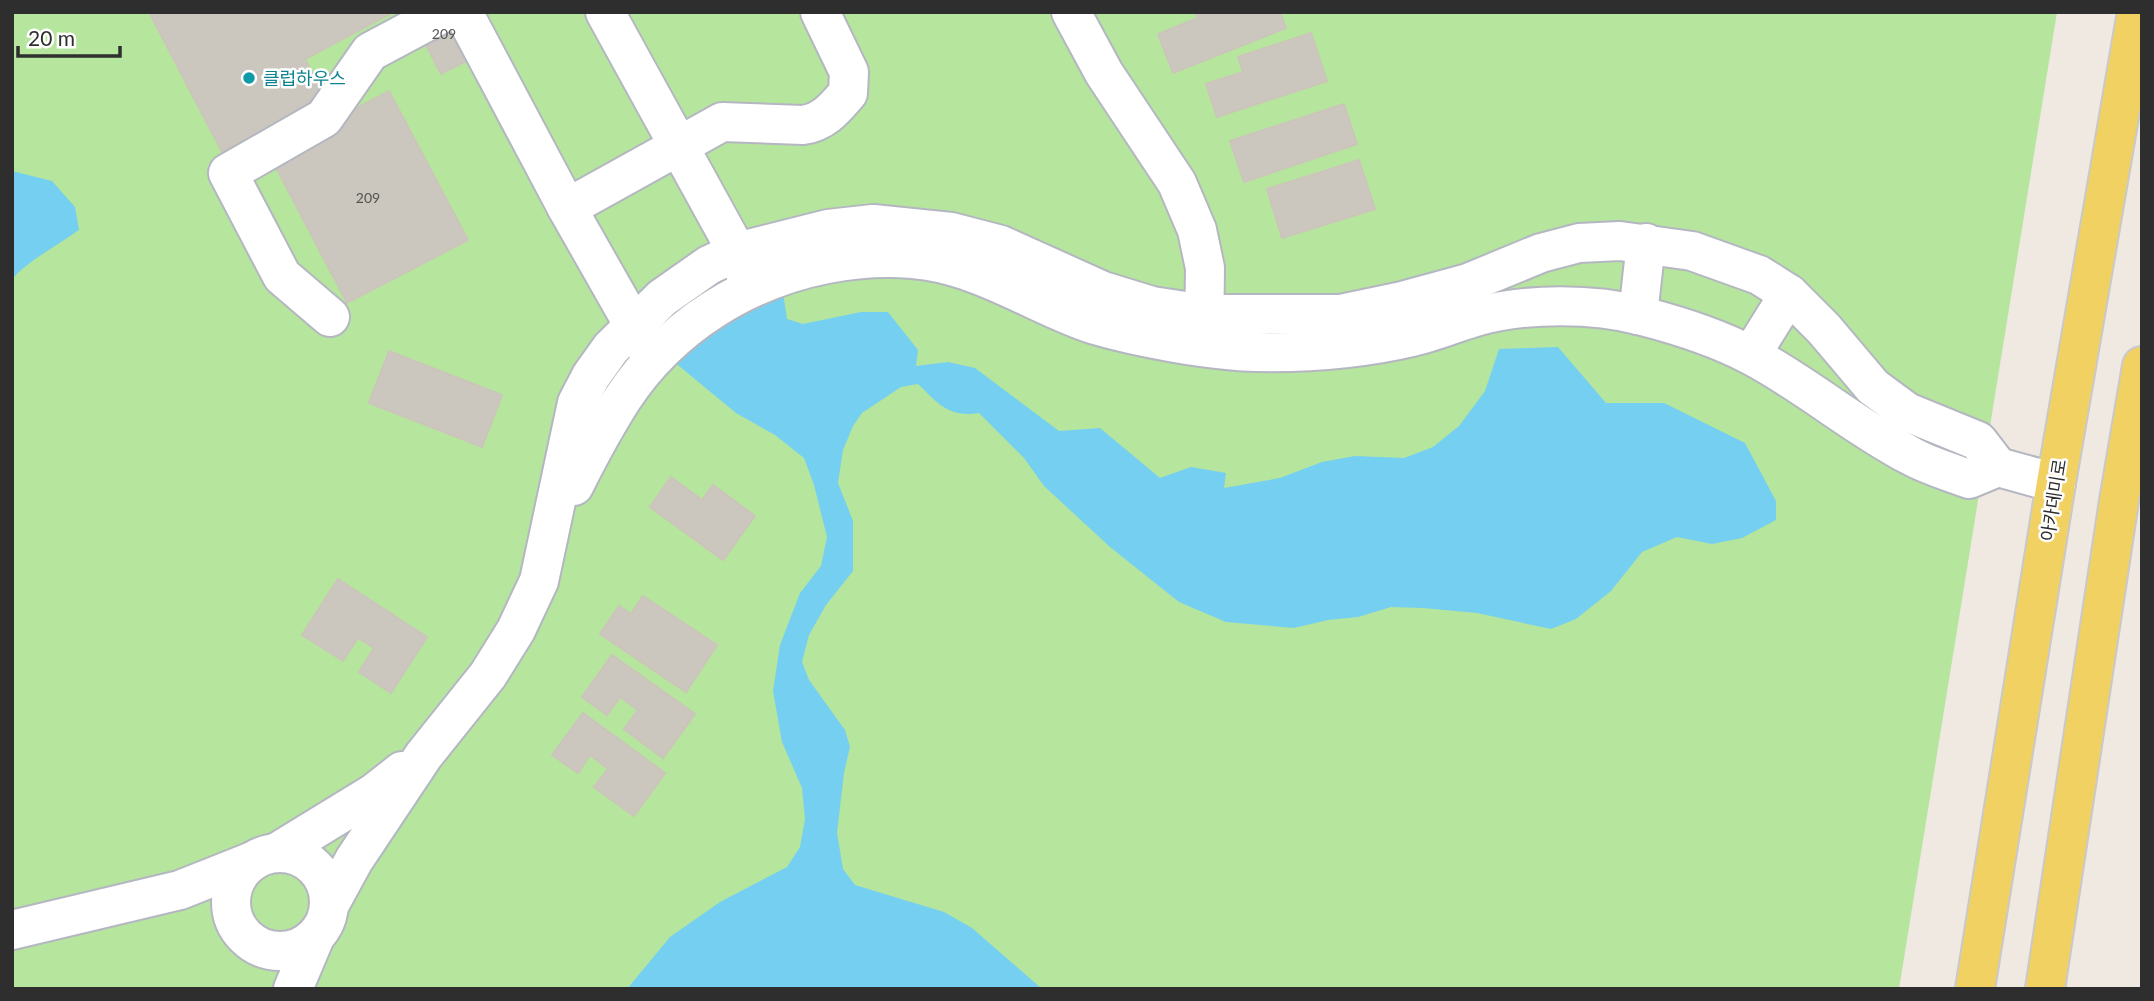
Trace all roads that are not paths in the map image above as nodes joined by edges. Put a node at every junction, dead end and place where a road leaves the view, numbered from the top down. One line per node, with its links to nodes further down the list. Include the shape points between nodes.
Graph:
1 (445, 12): 13 (street, via 370,52 324,118 228,173 282,276)
2 (463, 12): 8 (street)
3 (605, 12): 7 (street)
4 (820, 12): 7 (street, via 849,72 848,93 833,110 803,125 722,122)
5 (1071, 12): 15 (street, via 1104,73 1177,183 1197,230 1205,268)
6 (2137, 12): 20 (main road, 아카데미로)
7 (677, 146): 8 (street); 10 (street)
8 (567, 208): 14 (street)
9 (1646, 243): 11 (street, via 1730,264); 12 (street); 15 (street, via 1579,243 1402,302)
10 (744, 270): 14 (street, via 709,265 662,298); 15 (street, via 794,271 844,261 913,259 957,267 1096,325); 17 (street, via 720,304)
11 (1789, 294): 16 (street); 19 (street, via 1873,387 1906,412 1978,441)
12 (1638, 315): 15 (street, via 1580,307 1534,308 1483,315 1413,337 1341,350 1254,352); 16 (street)
13 (330, 317)
14 (633, 326): 17 (street); 21 (street, via 611,348 578,403)
15 (1205, 330)
16 (1751, 355): 19 (street, via 1912,457 1969,479)
17 (654, 361): 21 (street, via 599,437)
18 (2142, 366): 31 (main road)
19 (1998, 467): 20 (street)
20 (2056, 483): 30 (main road, 아카데미로)
21 (551, 531): 22 (street, via 539,581 516,630 488,675)
22 (424, 755): 23 (street, via 374,793); 26 (street, via 354,860)
23 (264, 857): 24 (street); 25 (street, via 242,872 234,885); 26 (street, via 292,854 319,872 327,887)
24 (180, 890): 25 (street, via 206,897); 27 (street)
25 (234, 916): 28 (street, via 254,943)
26 (323, 920): 28 (street, via 302,946); 29 (street)
27 (12, 930)
28 (270, 949): 29 (street)
29 (292, 989)
30 (1975, 989)
31 (2045, 989)

